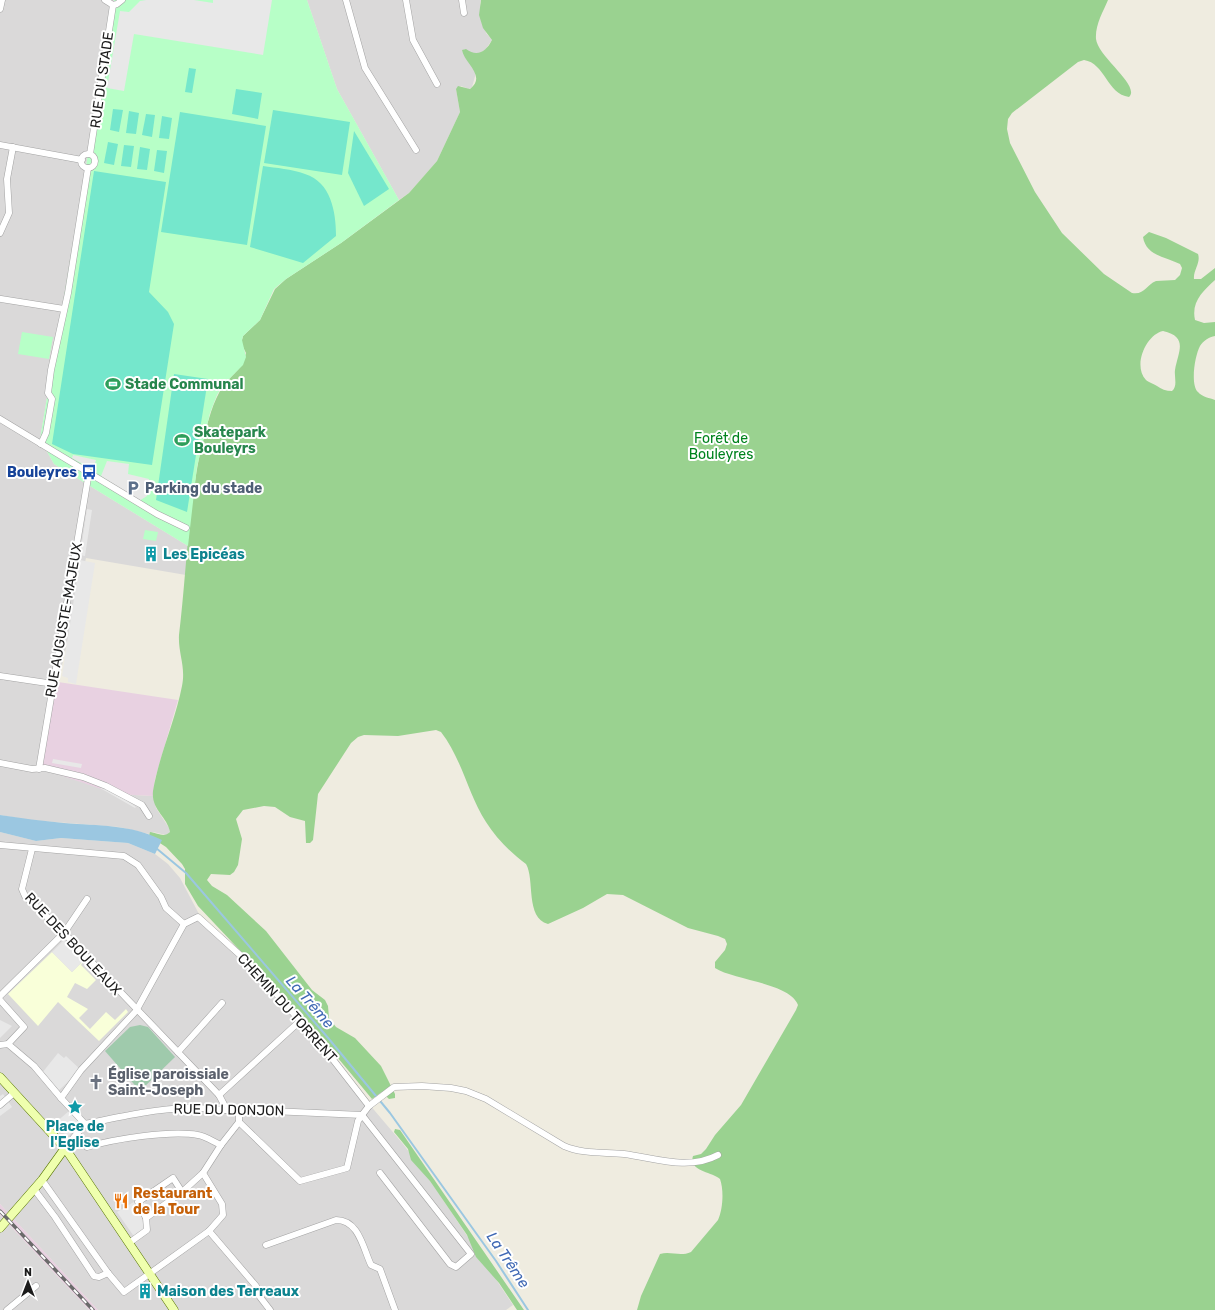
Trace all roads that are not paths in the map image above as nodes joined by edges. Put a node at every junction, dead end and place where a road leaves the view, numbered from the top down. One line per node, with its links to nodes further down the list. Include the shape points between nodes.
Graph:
1 (2, 0): 8 (street)
2 (105, 0): 7 (street)
3 (122, 0): 7 (street)
4 (346, 0): 13 (street, via 365,68)
5 (406, 0): 10 (street, via 412,40)
6 (462, 0): 9 (street)
7 (113, 5): 14 (street, RUE DU STADE)
8 (0, 9)
9 (464, 13)
10 (437, 84)
11 (0, 145): 12 (street)
12 (13, 147): 15 (street); 17 (street, via 7,179 9,214)
13 (416, 150)
14 (90, 154): 15 (street); 16 (street, RUE DU STADE, via 94,156 95,161 93,166)
15 (82, 160): 16 (street, via 82,164)
16 (88, 168): 19 (street, RUE DU STADE)
17 (0, 233)
18 (1, 299): 19 (street)
19 (64, 309): 21 (street, RUE DU STADE, via 51,370 48,393 52,399 46,433)
20 (0, 419): 21 (street)
21 (41, 444): 22 (street)
22 (89, 472): 23 (street, via 157,514); 25 (street, RUE AUGUSTE-MAJEUX)
23 (186, 528)
24 (0, 676): 25 (street)
25 (54, 684): 27 (street, RUE AUGUSTE-MAJEUX)
26 (0, 763): 27 (street)
27 (39, 769): 28 (street, via 72,774 95,781 142,805)
28 (149, 816)
29 (0, 845): 30 (street)
30 (32, 849): 32 (street, via 124,856 138,865 166,908); 33 (street, RUE DES BOULEAUX, via 22,892)
31 (87, 899): 33 (street)
32 (184, 924): 37 (street); 38 (street, CHEMIN DU TORRENT, via 198,917 250,964)
33 (64, 933): 34 (street); 37 (street, RUE DES BOULEAUX)
34 (0, 996)
35 (0, 1000): 39 (street, via 24,1026)
36 (222, 1003): 41 (street)
37 (136, 1011): 41 (street, RUE DES BOULEAUX); 45 (street, via 81,1070)
38 (300, 1021): 44 (street); 46 (street, CHEMIN DU TORRENT)
39 (8, 1044): 40 (street); 45 (street, via 34,1066)
40 (0, 1045)
41 (178, 1052): 44 (street, RUE DES BOULEAUX)
42 (0, 1077): 43 (main road)
43 (14, 1094): 47 (street); 55 (main road)
44 (219, 1095): 48 (street, RUE DES BOULEAUX)
45 (61, 1098): 52 (street)
46 (371, 1104): 50 (street); 56 (street, via 399,1086 441,1087 477,1094 575,1150 626,1154 671,1162 700,1161)
47 (0, 1105)
48 (227, 1110): 49 (street, RUE DU DONJON); 52 (street, RUE DU DONJON, via 173,1109)
49 (240, 1112): 50 (street, RUE DU DONJON, via 250,1110); 51 (street)
50 (362, 1115): 51 (street, via 358,1121 347,1168 300,1181); 58 (street, via 471,1254 456,1267 450,1264)
51 (239, 1122): 53 (street)
52 (85, 1124): 55 (street)
53 (221, 1145): 54 (street, via 198,1135 158,1135 102,1142); 57 (street)
54 (87, 1147)
55 (65, 1148): 59 (main road); 65 (main road)
56 (718, 1156)
57 (203, 1173): 61 (street); 64 (street, via 223,1210 223,1215)
58 (380, 1173)
59 (42, 1180): 60 (main road); 67 (street)
60 (34, 1189): 63 (main road); 67 (street, via 94,1276 99,1277)
61 (182, 1192): 62 (street); 62 (street, via 173,1178 138,1202)
62 (146, 1218): 65 (street, via 147,1230)
63 (0, 1228)
64 (209, 1231): 68 (street); 72 (street, via 256,1286 260,1297)
65 (129, 1243): 68 (main road)
66 (266, 1245): 73 (street, via 336,1220 351,1223 371,1265 380,1269)
67 (108, 1273): 68 (street, via 124,1292)
68 (150, 1274): 71 (main road)
69 (36, 1286): 70 (street)
70 (7, 1310)
71 (174, 1310)
72 (270, 1310)
73 (395, 1310)

